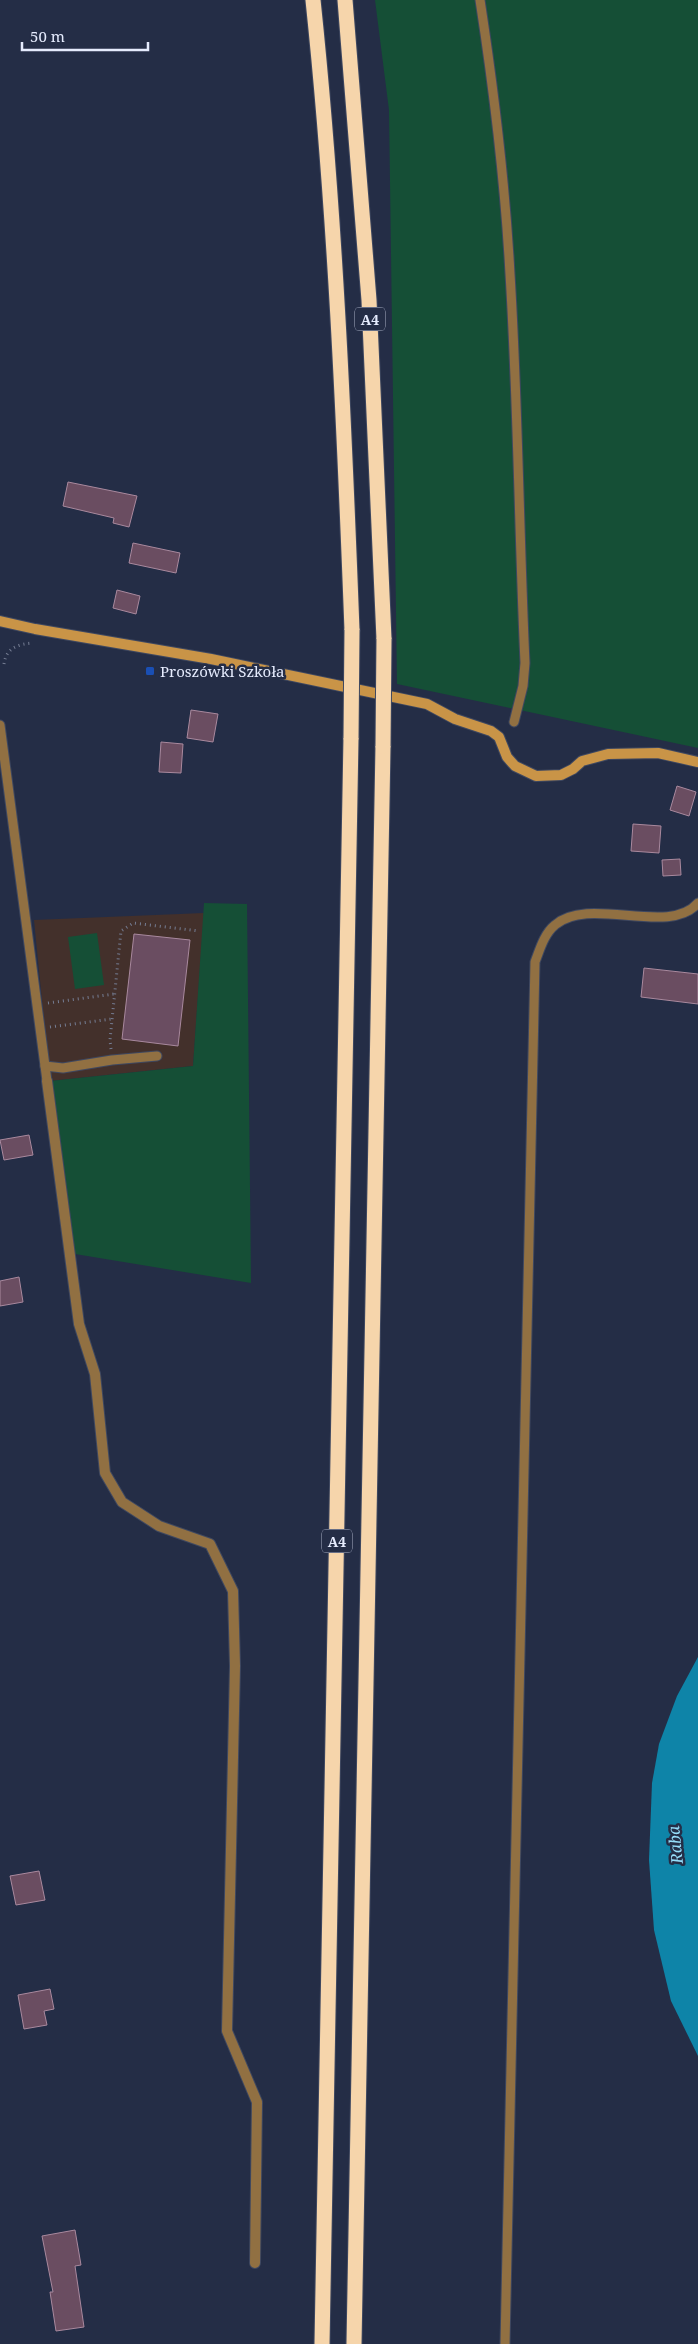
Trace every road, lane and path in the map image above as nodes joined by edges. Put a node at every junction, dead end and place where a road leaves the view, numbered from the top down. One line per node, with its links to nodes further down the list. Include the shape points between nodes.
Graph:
1 (313, 0): 21 (highway, A4, bridge, via 329,173 352,630)
2 (345, 0): 22 (highway, A4, bridge, via 370,300 384,638)
3 (480, 0): 7 (lane, via 496,105 511,283 525,662)
4 (0, 621): 9 (main road, via 257,668 427,704 499,736 507,757 515,766 536,776 561,775 582,761 608,754 658,753)
5 (33, 644): 6 (path, via 12,648 4,658)
6 (4, 664)
7 (514, 722)
8 (0, 725): 13 (lane)
9 (698, 762)
10 (698, 903): 23 (lane, via 693,910 657,917 569,916 544,938 535,962)
11 (199, 931): 12 (path, via 133,923 121,931)
12 (114, 994): 13 (path); 14 (path)
13 (37, 1005): 15 (lane)
14 (112, 1019): 15 (path); 17 (path)
15 (40, 1028): 18 (lane)
16 (157, 1056): 17 (lane)
17 (112, 1060): 18 (lane, via 63,1068)
18 (45, 1066): 19 (lane)
19 (47, 1082): 20 (street, via 79,1324 95,1374 105,1472 122,1502 159,1526 210,1544 233,1591 235,1666 228,2031 258,2102)
20 (255, 2263)
21 (322, 2344)
22 (354, 2344)
23 (505, 2344)

